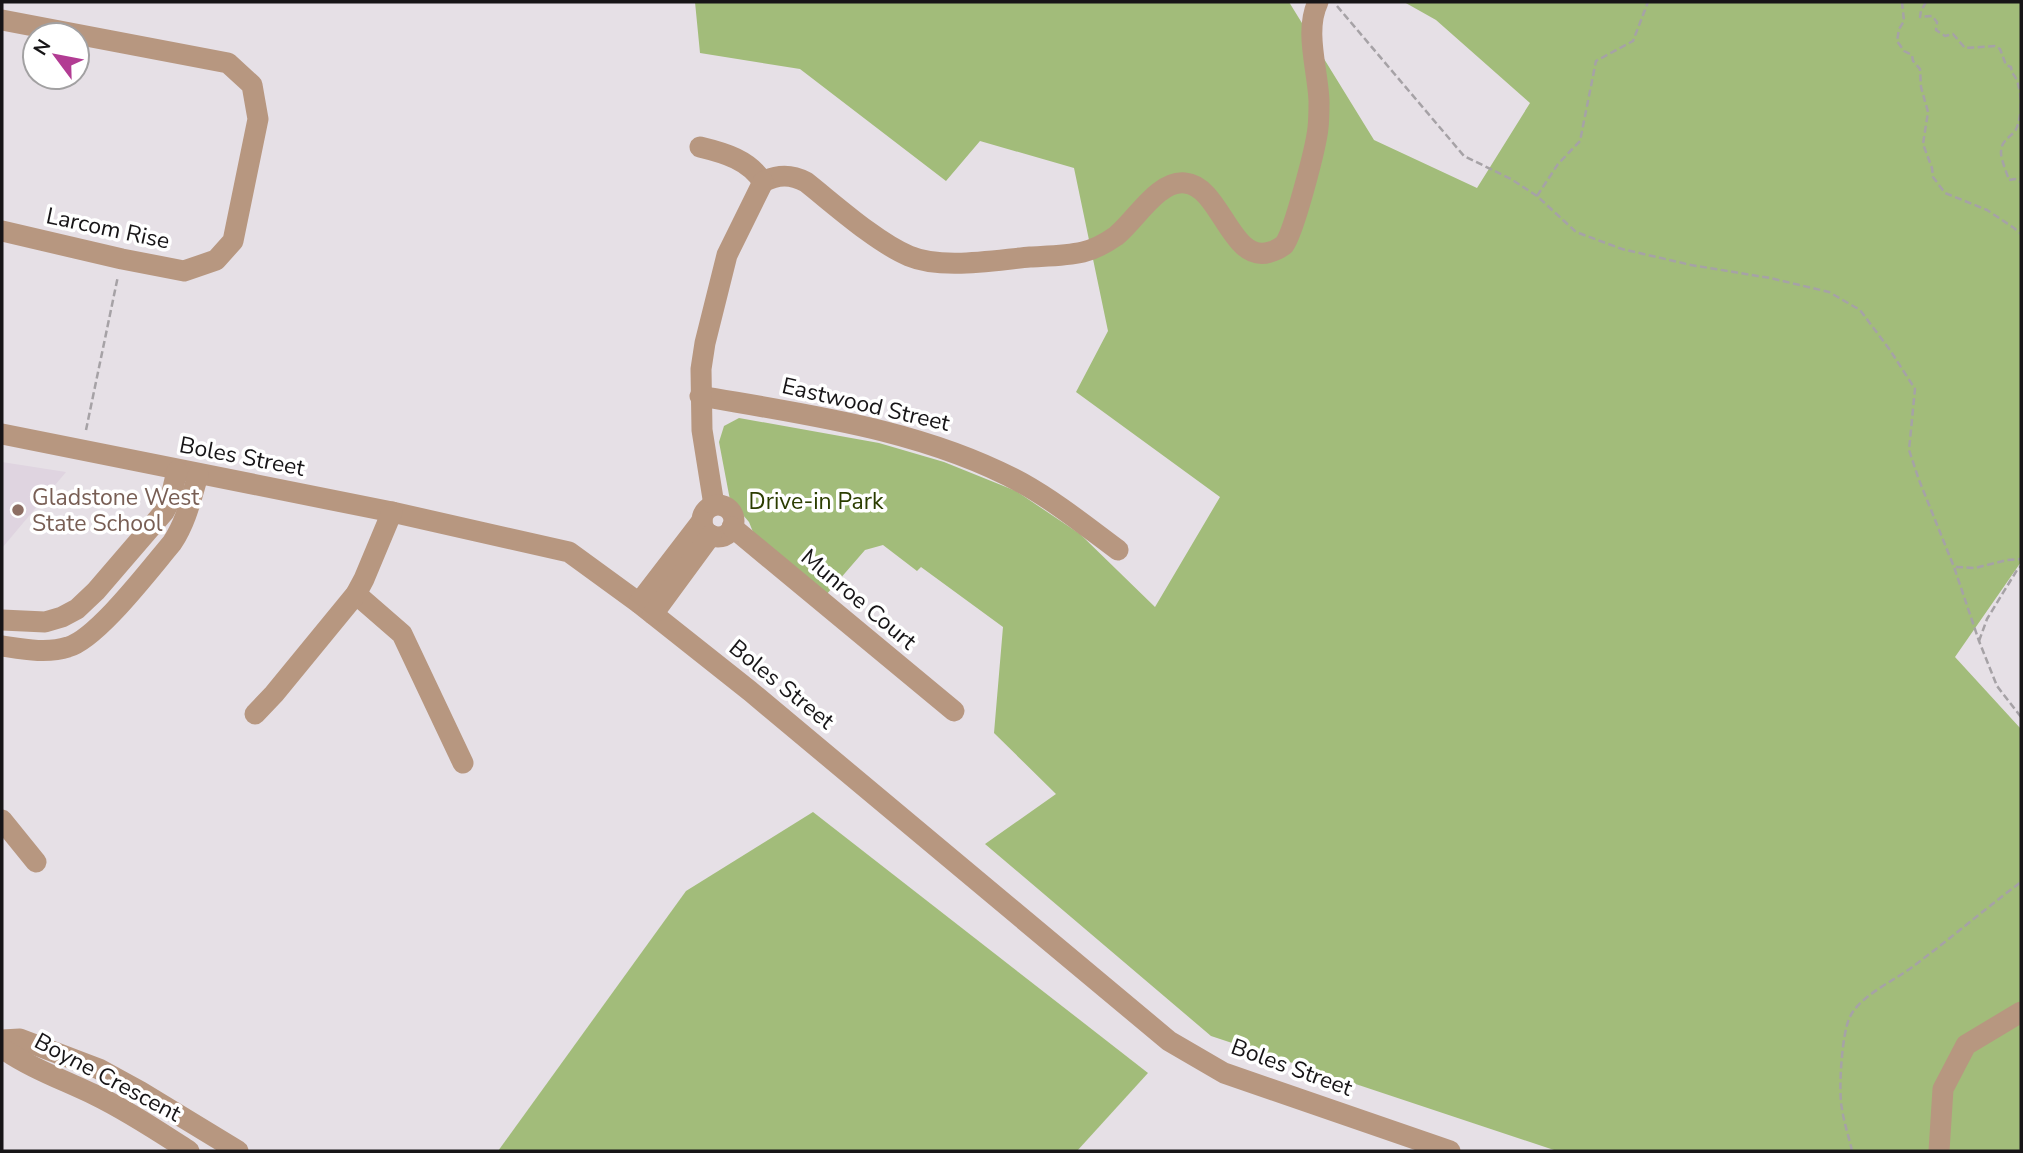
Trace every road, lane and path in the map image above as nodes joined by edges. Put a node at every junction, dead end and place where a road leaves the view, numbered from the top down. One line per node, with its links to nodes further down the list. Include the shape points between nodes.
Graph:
1 (1318, 2): 8 (street, via 1312,26 1318,129 1292,228 1274,251 1261,254 1246,247 1199,187 1183,182 1166,187 1113,238 1080,252 927,262 883,241 806,181 783,176)
2 (1334, 2): 10 (path, via 1464,156)
3 (1648, 2): 10 (path, via 1633,41 1596,61 1580,141)
4 (1902, 2): 12 (path, via 1904,21 1898,41 1920,69 1928,112 1923,144 1933,177 1945,193 1987,210)
5 (1926, 2): 9 (path, via 1920,17 1932,16 1936,30 1945,36 1953,34 1965,48 1995,46 2011,67 2021,91 2018,122 2016,130 2004,139 2000,155 2009,180)
6 (2, 20): 13 (street, Larcom Rise, via 228,63 252,85 258,120 233,241 216,260 184,271)
7 (700, 147): 8 (street, via 739,160)
8 (763, 182): 14 (street, via 727,255 705,343)
9 (2021, 182)
10 (1537, 196): 23 (path, via 1576,232 1622,249 1829,292 1860,310 1914,389 1909,450)
11 (2, 231): 13 (street, Larcom Rise)
12 (2021, 234)
13 (122, 259): 16 (path)
14 (700, 396): 19 (street); 20 (street, Eastwood Street, via 893,433 957,453 1031,489)
15 (2, 434): 16 (street, Boles Street)
16 (82, 451): 17 (street, Boles Street)
17 (187, 473): 18 (street, Boles Street); 26 (street, via 164,512 77,609 45,622); 28 (street, via 185,519 172,543 99,626 66,648)
18 (392, 512): 24 (street); 25 (street, Boles Street, via 569,552)
19 (709, 520): 25 (street); 29 (street, Munroe Court, via 726,507 733,516 732,527)
20 (1118, 550)
21 (2021, 559): 23 (path)
22 (2021, 566): 27 (path, via 1987,619)
23 (1954, 567): 27 (path)
24 (356, 594): 30 (street); 32 (street, via 402,634)
25 (646, 608): 41 (street, Boles Street, via 1169,1041 1224,1073)
26 (2, 620)
27 (1979, 641): 31 (path, via 1997,686)
28 (2, 646)
29 (954, 711)
30 (255, 714)
31 (2021, 716)
32 (463, 763)
33 (2, 820): 34 (street)
34 (36, 862)
35 (2021, 882): 42 (path, via 1855,1008 1848,1019 1841,1061 1841,1107)
36 (2021, 1012): 43 (street, via 1966,1045 1943,1089)
37 (2, 1040): 40 (street, Boyne Crescent, via 20,1039 99,1069)
38 (2, 1048): 39 (street, Boyne Crescent, via 136,1117)
39 (189, 1151)
40 (238, 1151)
41 (1450, 1151)
42 (1852, 1151)
43 (1939, 1151)

